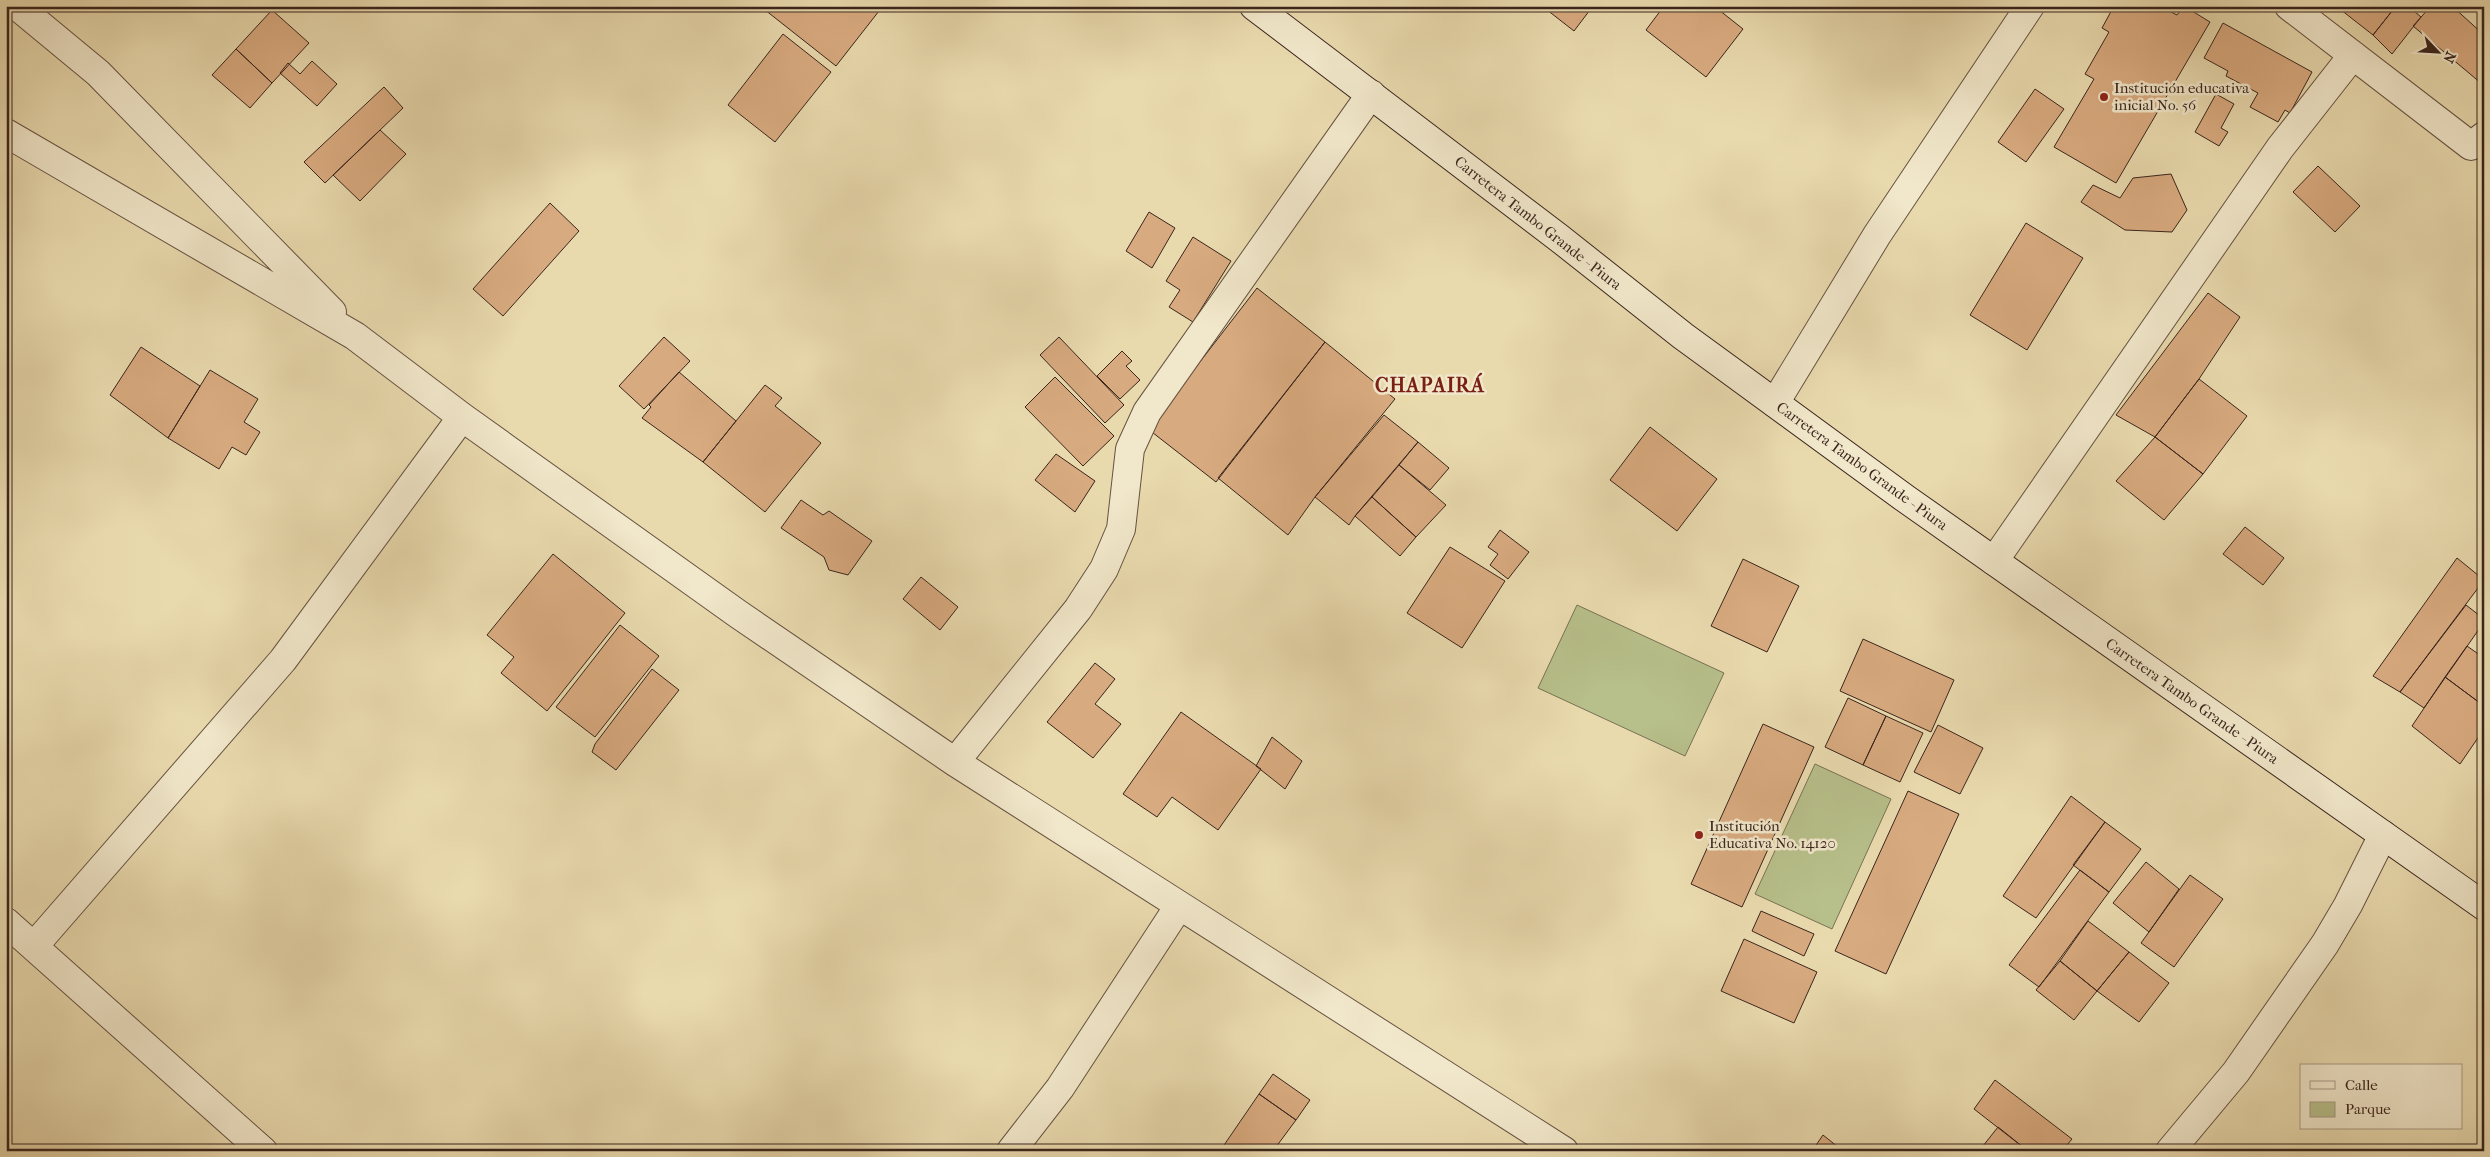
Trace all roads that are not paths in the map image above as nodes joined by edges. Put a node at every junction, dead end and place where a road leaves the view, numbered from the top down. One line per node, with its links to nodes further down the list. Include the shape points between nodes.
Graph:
1 (16, 6): 9 (street, via 98,73)
2 (1254, 6): 6 (street, Carretera Tambo Grande - Piura)
3 (2030, 6): 10 (street, via 1876,235)
4 (2289, 6): 5 (street)
5 (2353, 56): 8 (street, via 2471,146); 12 (street, via 2280,148)
6 (1370, 94): 10 (street, Carretera Tambo Grande - Piura, via 1682,336); 13 (street, via 1147,412 1130,448 1121,529 1104,569 1078,609)
7 (6, 133): 9 (street)
8 (2484, 136)
9 (355, 336): 11 (street)
10 (1775, 403): 12 (street, Carretera Tambo Grande - Piura)
11 (462, 418): 13 (street, via 738,614); 18 (street, via 283,660)
12 (1994, 561): 14 (street, Carretera Tambo Grande - Piura)
13 (955, 762): 15 (street)
14 (2383, 835): 16 (street, Carretera Tambo Grande - Piura); 22 (street, via 2325,944 2236,1072)
15 (1179, 906): 20 (street, via 1060,1088); 21 (street, via 1410,1050)
16 (2484, 906)
17 (6, 922): 18 (street)
18 (34, 946): 19 (street)
19 (263, 1151)
20 (1011, 1151)
21 (1564, 1151)
22 (2170, 1151)

